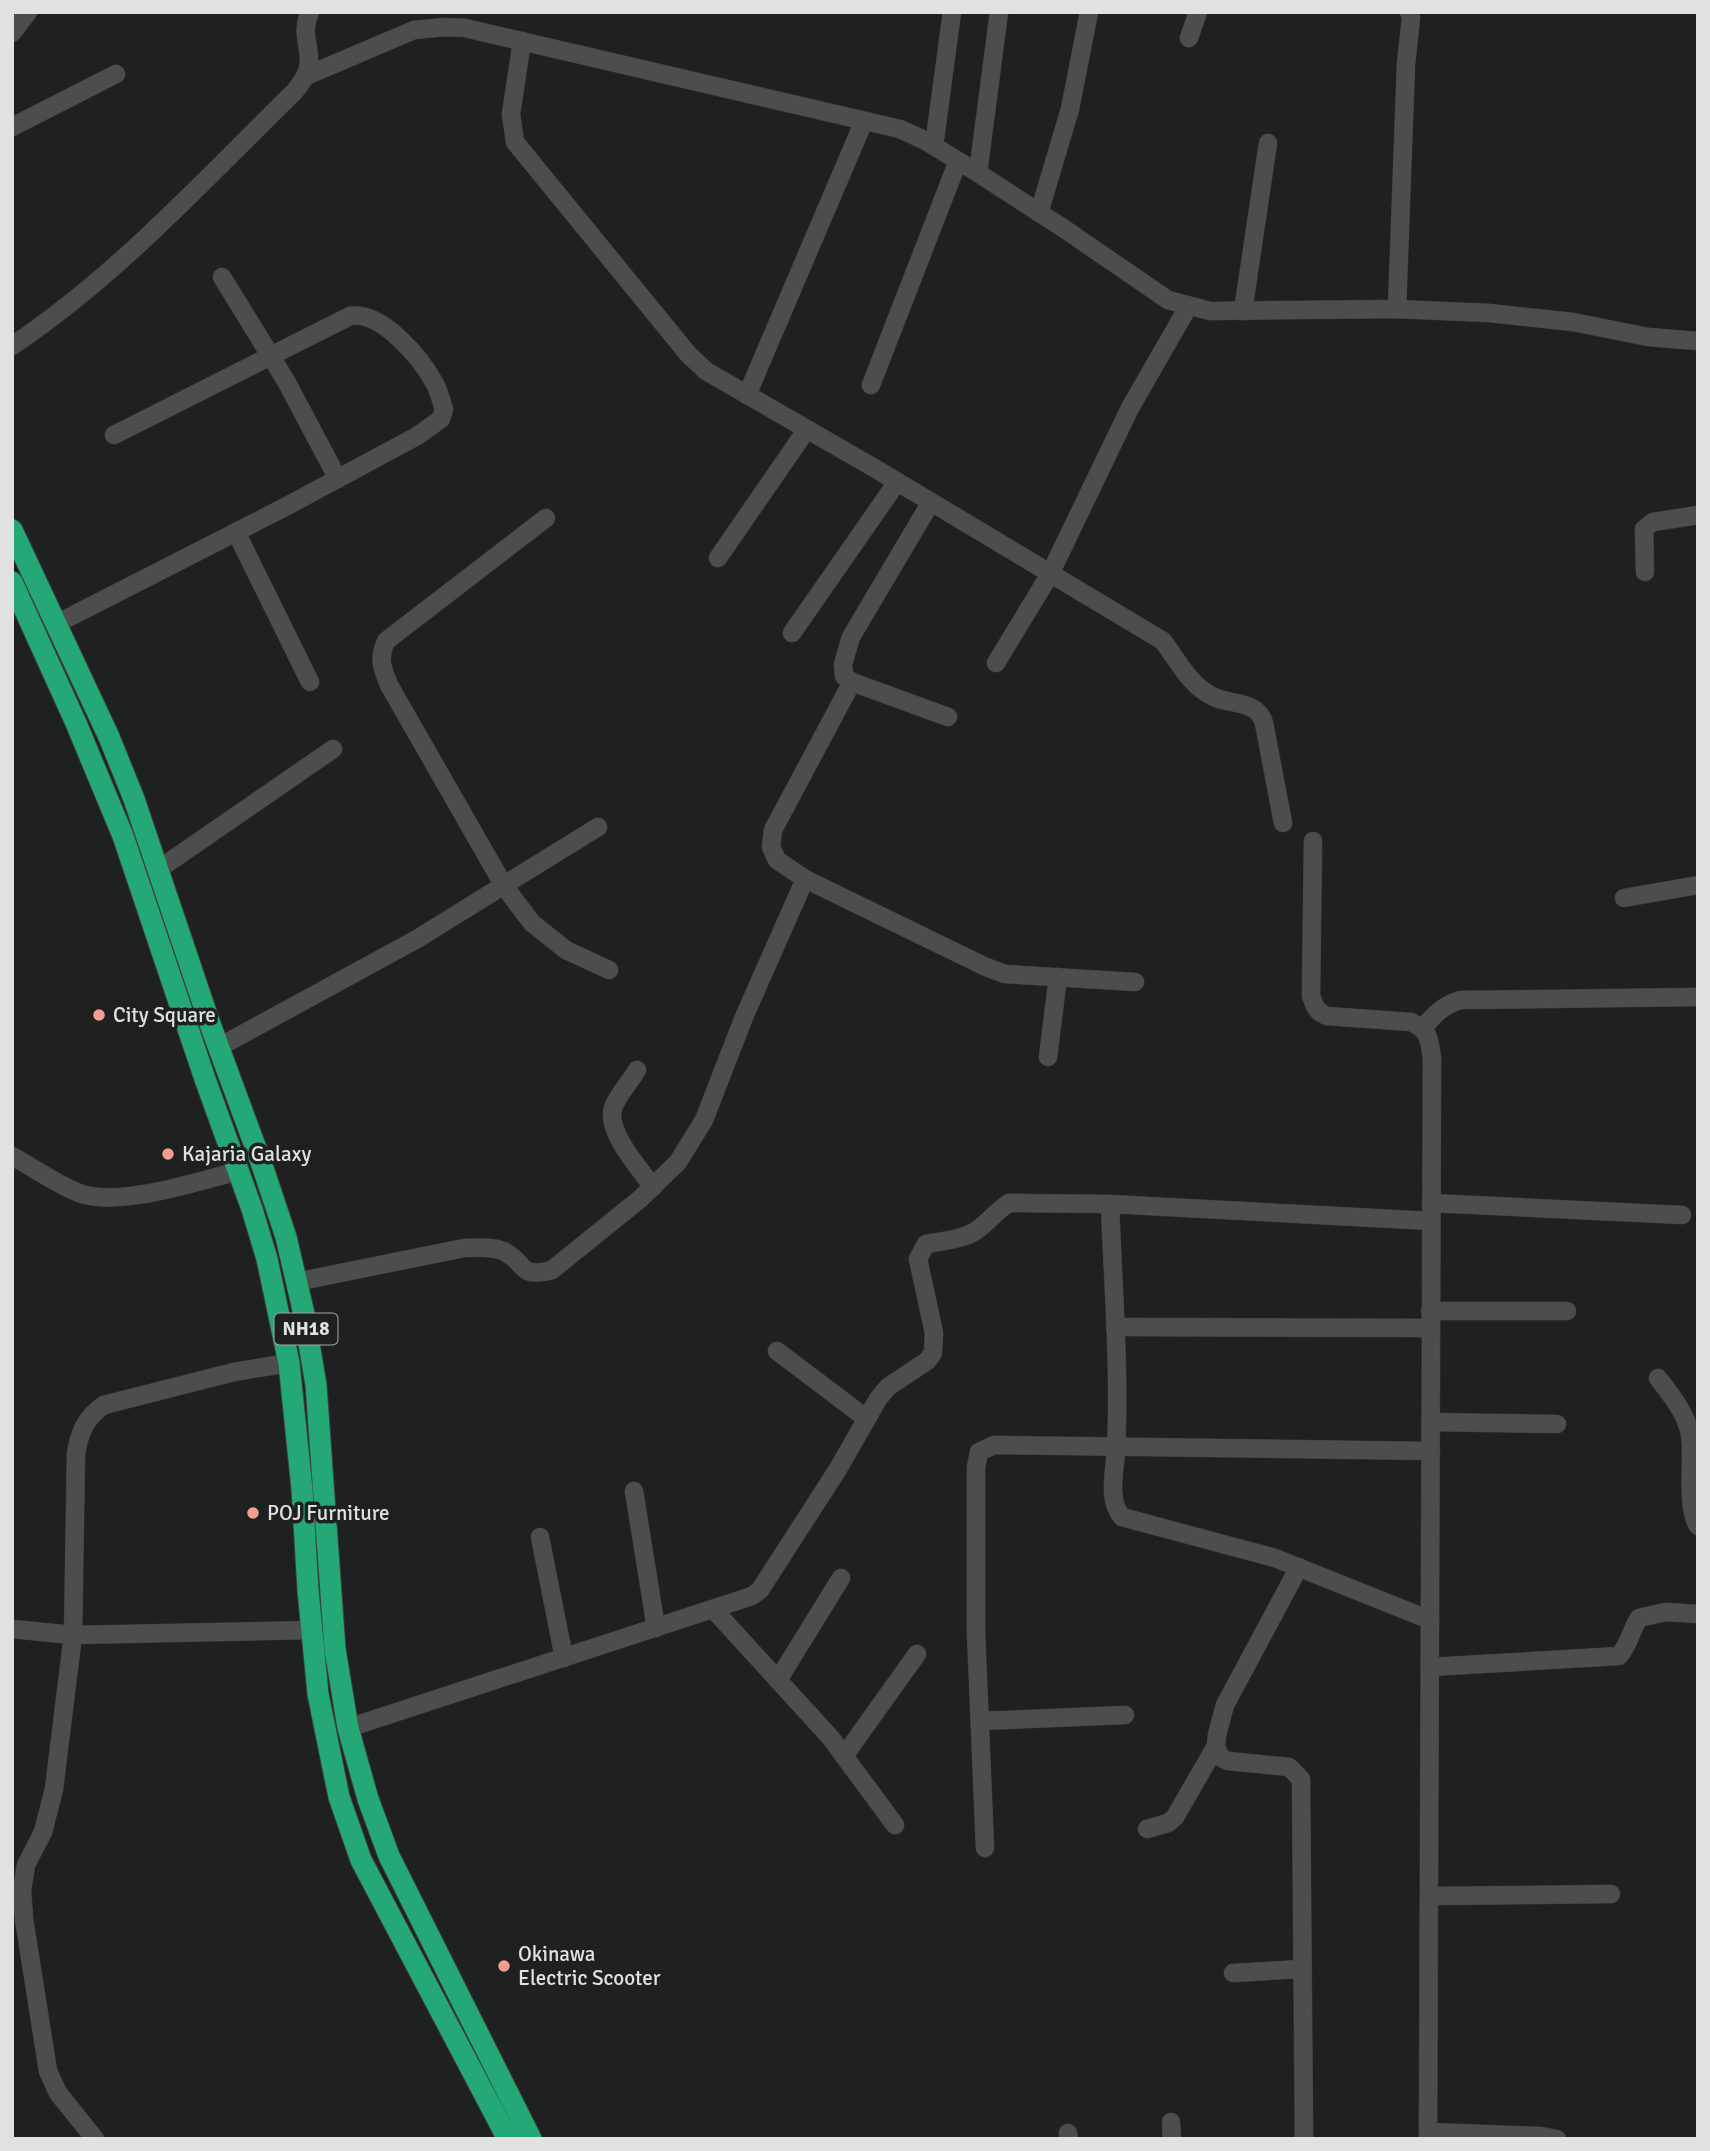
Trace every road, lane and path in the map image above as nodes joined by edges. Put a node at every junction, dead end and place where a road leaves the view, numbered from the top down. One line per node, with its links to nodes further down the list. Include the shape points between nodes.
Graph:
1 (28, 12): 8 (street)
2 (310, 12): 12 (street, via 304,29 310,63)
3 (952, 12): 16 (street)
4 (999, 12): 18 (street)
5 (1089, 12): 19 (street, via 1070,109)
6 (1198, 12): 9 (street)
7 (1409, 12): 22 (street)
8 (12, 33)
9 (1189, 38)
10 (522, 41): 12 (street, via 465,28 414,30); 13 (street); 28 (street, via 512,114 515,142 681,347 706,370)
11 (116, 74): 14 (street)
12 (306, 76): 25 (street, via 135,250)
13 (864, 121): 16 (street, via 900,130); 28 (street)
14 (12, 127)
15 (1268, 144): 23 (street)
16 (934, 146): 17 (street)
17 (958, 160): 18 (street); 27 (street)
18 (978, 173): 19 (street)
19 (1039, 213): 21 (street, via 1168,300)
20 (222, 277): 26 (street)
21 (1188, 307): 23 (street); 40 (street, via 1130,408)
22 (1397, 309): 23 (street); 24 (street, via 1489,313)
23 (1243, 311)
24 (1698, 341)
25 (12, 346)
26 (271, 356): 30 (street); 31 (street); 31 (street, via 360,315 398,337 436,385 444,409 441,419)
27 (871, 386)
28 (747, 395): 29 (street)
29 (807, 429): 32 (street); 38 (street)
30 (114, 435)
31 (338, 479): 37 (street)
32 (897, 482): 33 (street); 43 (street)
33 (931, 502): 40 (street); 46 (street, via 851,637 843,664 844,676)
34 (1698, 514): 39 (street, via 1653,522 1644,529)
35 (546, 518): 55 (street, via 386,641 381,653 389,685)
36 (12, 530): 42 (highway, NH18)
37 (236, 532): 42 (street); 45 (street)
38 (718, 558)
39 (1645, 572)
40 (1051, 574): 44 (street); 49 (street, via 1163,641 1187,676 1203,690 1262,716)
41 (14, 590): 66 (highway, NH18, via 123,836)
42 (56, 624): 52 (highway, NH18, via 109,737)
43 (792, 633)
44 (996, 663)
45 (310, 682)
46 (852, 682): 47 (street); 53 (street, via 773,830 771,847 777,860)
47 (948, 717)
48 (332, 749): 52 (street)
49 (1283, 823)
50 (598, 827): 55 (street)
51 (1313, 841): 61 (street, via 1311,995 1319,1013 1411,1022)
52 (159, 869): 62 (highway, NH18)
53 (805, 879): 58 (street, via 986,967 1005,974); 67 (street, via 704,1120 678,1162)
54 (1698, 885): 56 (street)
55 (504, 886): 57 (street, via 545,935); 62 (street)
56 (1624, 898)
57 (609, 971)
58 (1058, 977): 59 (street); 63 (street)
59 (1135, 982)
60 (1698, 997): 61 (street, via 1460,1000 1437,1011)
61 (1423, 1028): 69 (street, via 1432,1058)
62 (219, 1047): 71 (highway, NH18, via 286,1237)
63 (1048, 1057)
64 (637, 1070): 67 (street, via 613,1109 613,1123 618,1138)
65 (12, 1156): 66 (street, via 79,1193 99,1198 127,1197)
66 (239, 1171): 76 (highway, NH18, via 267,1259)
67 (653, 1187): 71 (street, via 552,1270 537,1274 523,1270 507,1253 492,1247 464,1248)
68 (1110, 1204): 69 (street); 74 (street); 79 (street, via 1009,1203 974,1232 926,1244 918,1259 934,1333 933,1353 888,1387)
69 (1431, 1212): 70 (street); 73 (street)
70 (1682, 1215)
71 (296, 1282): 102 (highway, NH18, via 316,1385 335,1649)
72 (1567, 1311): 73 (street)
73 (1430, 1319): 74 (street); 80 (street)
74 (1115, 1327): 82 (street)
75 (777, 1351): 79 (street)
76 (289, 1363): 94 (highway, NH18); 95 (street, via 234,1372 104,1405 94,1412 79,1433 76,1454)
77 (1658, 1378): 78 (street)
78 (1689, 1410): 85 (street, via 1693,1513)
79 (867, 1419): 89 (street, via 760,1590)
80 (1431, 1422): 81 (street); 83 (street)
81 (1557, 1424)
82 (1116, 1448): 83 (street); 87 (street, via 1113,1496 1122,1517); 101 (street, via 994,1445 979,1452 976,1633)
83 (1431, 1451): 91 (street)
84 (634, 1491): 92 (street)
85 (1698, 1526)
86 (540, 1537): 97 (street)
87 (1298, 1567): 91 (street); 103 (street, via 1225,1706)
88 (841, 1578): 99 (street)
89 (714, 1610): 92 (street); 99 (street)
90 (1698, 1614): 98 (street, via 1665,1612 1639,1618 1619,1656)
91 (1430, 1620): 98 (street)
92 (656, 1628): 97 (street)
93 (12, 1629): 95 (street)
94 (311, 1630): 95 (street); 114 (highway, NH18, via 326,1738 339,1797 361,1860)
95 (73, 1635): 113 (street, via 54,1789 43,1832 26,1865 22,1890 48,2071 58,2093)
96 (917, 1654): 104 (street)
97 (564, 1658): 102 (street)
98 (1430, 1667): 109 (street)
99 (778, 1680): 104 (street)
100 (1125, 1716): 101 (street)
101 (980, 1721): 107 (street)
102 (348, 1728): 115 (highway, NH18, via 389,1856)
103 (1216, 1746): 106 (street, via 1175,1817); 110 (street, via 1220,1757 1228,1761 1289,1767 1301,1779)
104 (844, 1756): 105 (street)
105 (895, 1825)
106 (1147, 1829)
107 (985, 1848)
108 (1611, 1894): 109 (street)
109 (1429, 1896): 112 (street)
110 (1301, 1969): 111 (street); 116 (street)
111 (1233, 1973)
112 (1428, 2135): 117 (street)
113 (95, 2139)
114 (508, 2139)
115 (531, 2139)
116 (1304, 2139)
117 (1557, 2139)

